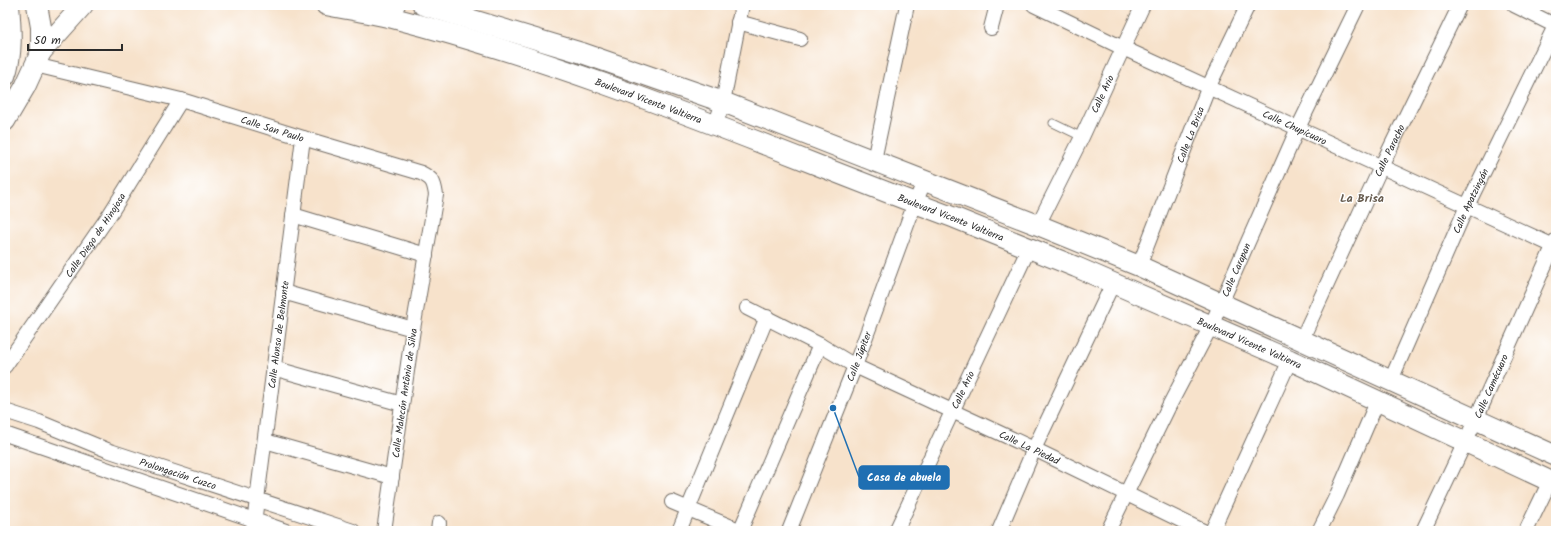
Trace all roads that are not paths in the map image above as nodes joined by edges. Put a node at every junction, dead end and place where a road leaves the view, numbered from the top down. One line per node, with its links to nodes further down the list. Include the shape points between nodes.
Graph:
1 (9, 5): 22 (main road, via 11,30)
2 (37, 5): 21 (main road, via 41,27)
3 (83, 5): 21 (main road)
4 (326, 5): 15 (main road, Boulevard Vicente Valtierra)
5 (423, 5): 25 (main road, via 582,53)
6 (742, 5): 16 (street)
7 (906, 5): 32 (street)
8 (997, 5): 18 (street)
9 (1034, 5): 20 (street, Calle Chupícuaro)
10 (1143, 5): 20 (street, Calle Ario)
11 (1248, 5): 23 (street, Calle La Brisa)
12 (1358, 5): 29 (street, Calle Carapan)
13 (1460, 5): 33 (street, Calle Paracho)
14 (1514, 5): 17 (street)
15 (395, 11): 28 (main road, Boulevard Vicente Valtierra, via 439,30 527,57)
16 (738, 22): 19 (street); 25 (street)
17 (1556, 25): 36 (street, Calle Apatzingán)
18 (991, 28)
19 (800, 39)
20 (1123, 48): 23 (street, Calle Chupícuaro); 30 (street, Calle Ario)
21 (38, 59): 24 (street, Calle San Paulo); 26 (main road)
22 (6, 69)
23 (1209, 86): 29 (street, Calle Chupícuaro); 42 (street, Calle La Brisa)
24 (181, 100): 31 (street, Calle San Paulo); 53 (street, Calle Diego de Hinojosa, via 110,214)
25 (723, 102): 28 (street); 32 (main road)
26 (5, 121)
27 (1053, 123): 30 (lane)
28 (715, 126): 35 (main road, Boulevard Vicente Valtierra)
29 (1298, 128): 33 (street, Calle Chupícuaro); 45 (street, Calle Carapan)
30 (1082, 137): 38 (street, Calle Ario)
31 (303, 138): 37 (street, Calle Alonso de Belmonte); 41 (street, Calle San Paulo, via 421,172 430,178 436,195)
32 (874, 160): 34 (main road)
33 (1381, 167): 36 (street, Calle Chupícuaro); 50 (street, Calle Paracho)
34 (925, 180): 35 (street, Calle Júpiter); 38 (main road)
35 (915, 203): 40 (main road, Boulevard Vicente Valtierra); 54 (street, Calle Júpiter)
36 (1468, 206): 39 (street, Calle Chupícuaro); 56 (street, Calle Apatzingán)
37 (292, 215): 41 (street); 44 (street, Calle Alonso de Belmonte)
38 (1038, 225): 42 (main road)
39 (1555, 244): 61 (street, Calle Camécuaro)
40 (1029, 248): 43 (main road, Boulevard Vicente Valtierra); 60 (street, Calle Ario)
41 (426, 255): 49 (street, Calle Malecón Antônio de Silva)
42 (1140, 266): 45 (main road)
43 (1112, 284): 48 (main road, Boulevard Vicente Valtierra); 65 (street)
44 (283, 292): 49 (street); 55 (street, Calle Alonso de Belmonte)
45 (1220, 302): 48 (street, Calle Carapan); 50 (main road)
46 (747, 308): 47 (street, Calle La Piedad)
47 (767, 317): 51 (street, Calle La Piedad); 72 (street)
48 (1211, 326): 52 (main road, Boulevard Vicente Valtierra); 69 (street, Calle Carapan)
49 (413, 329): 58 (street, Calle Malecón Antônio de Silva)
50 (1301, 341): 56 (main road)
51 (820, 345): 54 (street, Calle La Piedad); 78 (street)
52 (1290, 360): 57 (main road, Boulevard Vicente Valtierra); 84 (street)
53 (5, 366)
54 (855, 366): 60 (street, Calle La Piedad); 79 (street, Calle Júpiter)
55 (273, 368): 58 (street); 63 (street, Calle Alonso de Belmonte)
56 (1391, 380): 61 (main road)
57 (1377, 402): 64 (main road, Boulevard Vicente Valtierra); 85 (street)
58 (402, 404): 67 (street, Calle Malecón Antônio de Silva)
59 (5, 411): 70 (street, Prolongación Cuzco, via 107,450)
60 (952, 412): 65 (street, Calle La Piedad); 80 (street, Calle Ario)
61 (1476, 419): 64 (street, Calle Camécuaro); 66 (main road)
62 (5, 434): 73 (street, Prolongación Cuzco)
63 (265, 441): 67 (street); 70 (street, Calle Alonso de Belmonte)
64 (1465, 441): 68 (main road, Boulevard Vicente Valtierra); 86 (street, Calle Camécuaro)
65 (1034, 449): 69 (street, Calle La Piedad); 81 (street)
66 (1556, 456)
67 (392, 477): 76 (street, Calle Malecón Antônio de Silva)
68 (1553, 482): 87 (street)
69 (1125, 493): 82 (street, Calle Carapan); 83 (street, Calle La Piedad)
70 (257, 500): 73 (street, Calle Alonso de Belmonte); 75 (street, Prolongación Cuzco)
71 (672, 502): 72 (street)
72 (687, 509): 77 (street); 78 (street)
73 (254, 526): 74 (street, Prolongación Cuzco)
74 (286, 531)
75 (353, 531)
76 (384, 531)
77 (679, 531)
78 (740, 531)
79 (789, 531)
80 (896, 531)
81 (999, 531)
82 (1108, 531)
83 (1203, 531)
84 (1212, 531)
85 (1319, 531)
86 (1423, 531)
87 (1526, 531)

